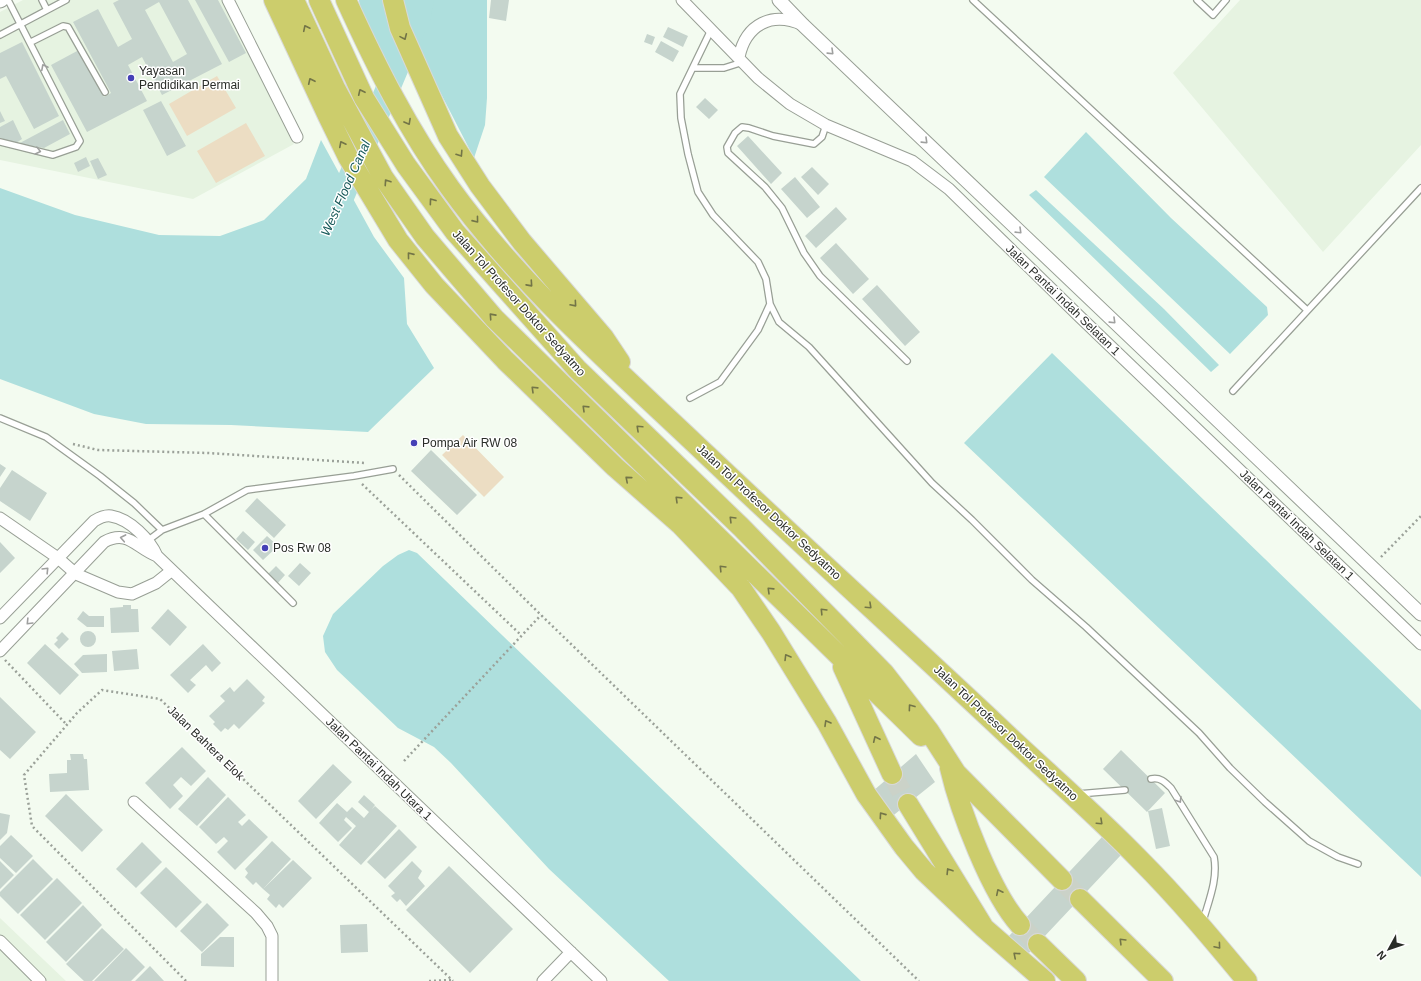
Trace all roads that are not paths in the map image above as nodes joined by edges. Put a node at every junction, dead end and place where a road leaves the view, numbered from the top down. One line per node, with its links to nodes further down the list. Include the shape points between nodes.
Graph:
1 (8, 0): 16 (lane)
2 (42, 0): 15 (lane)
3 (66, 0): 15 (lane)
4 (228, 0): 25 (street)
5 (274, 0): 61 (highway, one-way to 5, via 924,871 866,794 824,717 741,588 681,525 615,467 505,360 434,285 398,240 348,157)
6 (294, 0): 48 (highway, Jalan Tol Profesor Doktor Sedyatmo, one-way to 6, via 494,318 425,237 383,177 335,88)
7 (319, 0): 49 (highway, Jalan Tol Profesor Doktor Sedyatmo, one-way to 7, via 884,673 741,527 578,369 455,232 406,165 364,98)
8 (346, 0): 31 (highway, Jalan Tol Profesor Doktor Sedyatmo, one-way to 31, via 380,73 418,140 451,190 504,256 551,307)
9 (393, 0): 31 (highway, one-way to 31, via 400,28 448,136 480,186 522,242 615,353)
10 (682, 0): 18 (street)
11 (779, 0): 17 (street, Jalan Pantai Indah Selatan 1)
12 (973, 0): 29 (lane)
13 (1197, 0): 14 (lane, via 1213,15)
14 (1226, 0)
15 (47, 10): 16 (lane)
16 (21, 24): 19 (lane); 20 (lane)
17 (802, 25): 21 (street, Jalan Pantai Indah Selatan 1, via 782,19 762,23 746,37); 44 (street, Jalan Pantai Indah Selatan 1, one-way to 44)
18 (711, 30): 21 (street); 22 (lane)
19 (0, 35)
20 (31, 42): 23 (lane, via 64,26 68,27); 26 (lane, one-way to 20, via 53,154 76,147 80,141)
21 (741, 60): 22 (lane, via 724,68); 24 (street, Jalan Pantai Indah Selatan 1, via 781,98)
22 (693, 68): 28 (lane, via 680,94 681,118 698,192 713,216 758,262 766,279)
23 (105, 92)
24 (826, 125): 30 (lane, via 822,137 814,144 742,127 727,147 728,153 782,208 804,252 820,276); 46 (street, Jalan Pantai Indah Selatan 1, via 900,154 949,189)
25 (297, 138)
26 (0, 142)
27 (1421, 188): 29 (lane)
28 (770, 304): 33 (lane, via 758,330 720,382); 56 (lane, via 778,322 809,347 932,483 1032,580 1183,718 1230,768 1309,841 1338,858)
29 (1307, 310): 32 (lane)
30 (907, 361)
31 (631, 382): 53 (highway, Jalan Tol Profesor Doktor Sedyatmo, one-way to 53)
32 (1233, 391)
33 (690, 398)
34 (0, 418): 38 (lane, via 46,437 134,503)
35 (393, 469): 36 (lane, via 248,490)
36 (204, 514): 38 (lane); 43 (lane)
37 (0, 518): 40 (street)
38 (162, 530): 39 (lane)
39 (144, 544): 40 (street, via 130,525 119,518 101,517); 41 (street, Jalan Pantai Indah Utara 1, via 146,552 157,556); 42 (street, one-way to 42, via 121,536 112,538 104,542)
40 (58, 558): 42 (street); 45 (street, one-way to 40)
41 (171, 571): 42 (street, via 156,583 132,594 118,592); 64 (street, Jalan Pantai Indah Utara 1)
42 (76, 574): 47 (street, one-way to 47)
43 (293, 603)
44 (1421, 614)
45 (0, 618)
46 (1421, 644)
47 (0, 651)
48 (838, 656): 49 (highway, Jalan Tol Profesor Doktor Sedyatmo); 50 (highway, Jalan Tol Profesor Doktor Sedyatmo, one-way to 48)
49 (949, 762): 57 (highway, Jalan Tol Profesor Doktor Sedyatmo, via 956,773); 59 (highway, one-way to 49, via 1009,913 984,862 955,788)
50 (892, 774)
51 (1150, 779): 60 (lane, one-way to 60, via 1164,781 1171,788 1214,857 1215,878)
52 (1125, 790): 53 (lane)
53 (1072, 795): 60 (highway, Jalan Tol Profesor Doktor Sedyatmo, one-way to 60, via 1140,859)
54 (134, 802): 66 (street, via 256,913 267,926 272,936)
55 (908, 804): 61 (highway, one-way to 55)
56 (1358, 864)
57 (1062, 880)
58 (1080, 899): 71 (highway, one-way to 58)
59 (1020, 925)
60 (1202, 927): 72 (highway, Jalan Tol Profesor Doktor Sedyatmo, one-way to 72)
61 (984, 928): 69 (highway, one-way to 61)
62 (0, 942): 65 (street)
63 (1038, 944): 70 (highway)
64 (571, 952): 67 (street); 68 (street, Jalan Pantai Indah Utara 1)
65 (40, 981)
66 (272, 981)
67 (543, 981)
68 (601, 981)
69 (1046, 981)
70 (1076, 981)
71 (1163, 981)
72 (1247, 981)

